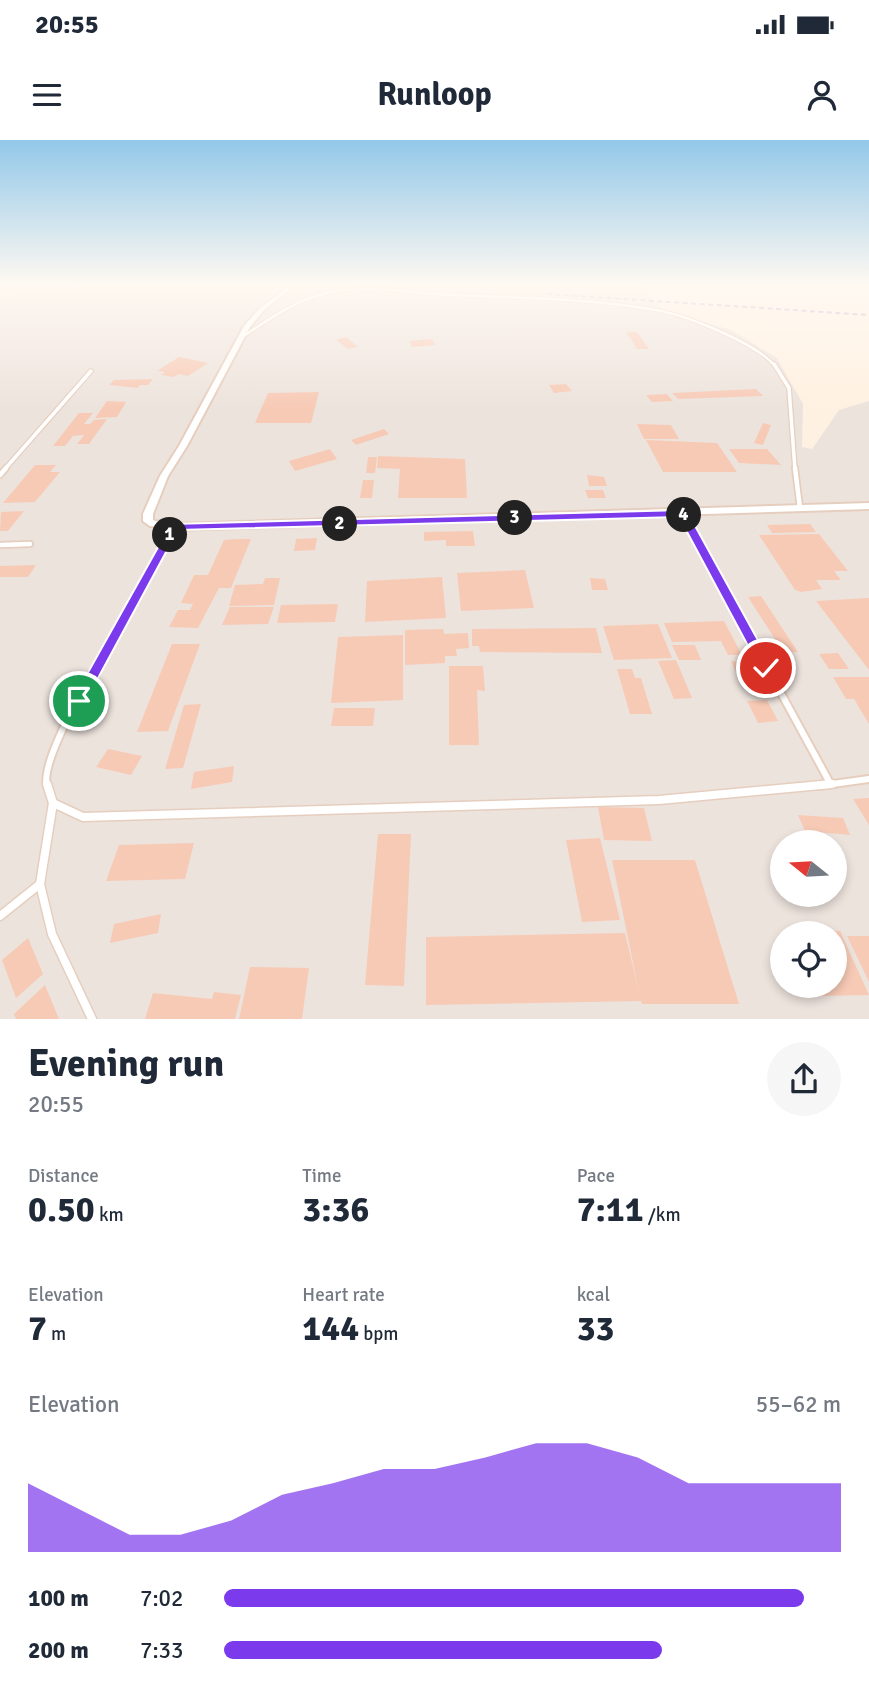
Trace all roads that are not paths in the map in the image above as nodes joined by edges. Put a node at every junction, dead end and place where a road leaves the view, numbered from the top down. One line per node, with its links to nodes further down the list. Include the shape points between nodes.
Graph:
1 (249, 326): 4 (street)
2 (259, 326): 4 (lane)
3 (702, 326): 8 (lane, via 736,338 768,357 789,388)
4 (240, 338): 10 (street, via 148,514 153,524)
5 (91, 371): 6 (lane)
6 (0, 475)
7 (869, 506): 8 (street)
8 (800, 508): 9 (street)
9 (683, 513): 10 (street); 14 (lane)
10 (175, 527): 15 (lane, via 53,747 45,778)
11 (30, 544): 12 (lane)
12 (0, 545)
13 (869, 779): 14 (lane)
14 (830, 783): 15 (lane, via 659,800 115,818 83,817)
15 (53, 803): 16 (lane)
16 (40, 884): 17 (lane); 18 (lane, via 51,934)
17 (0, 916)
18 (92, 1019)

